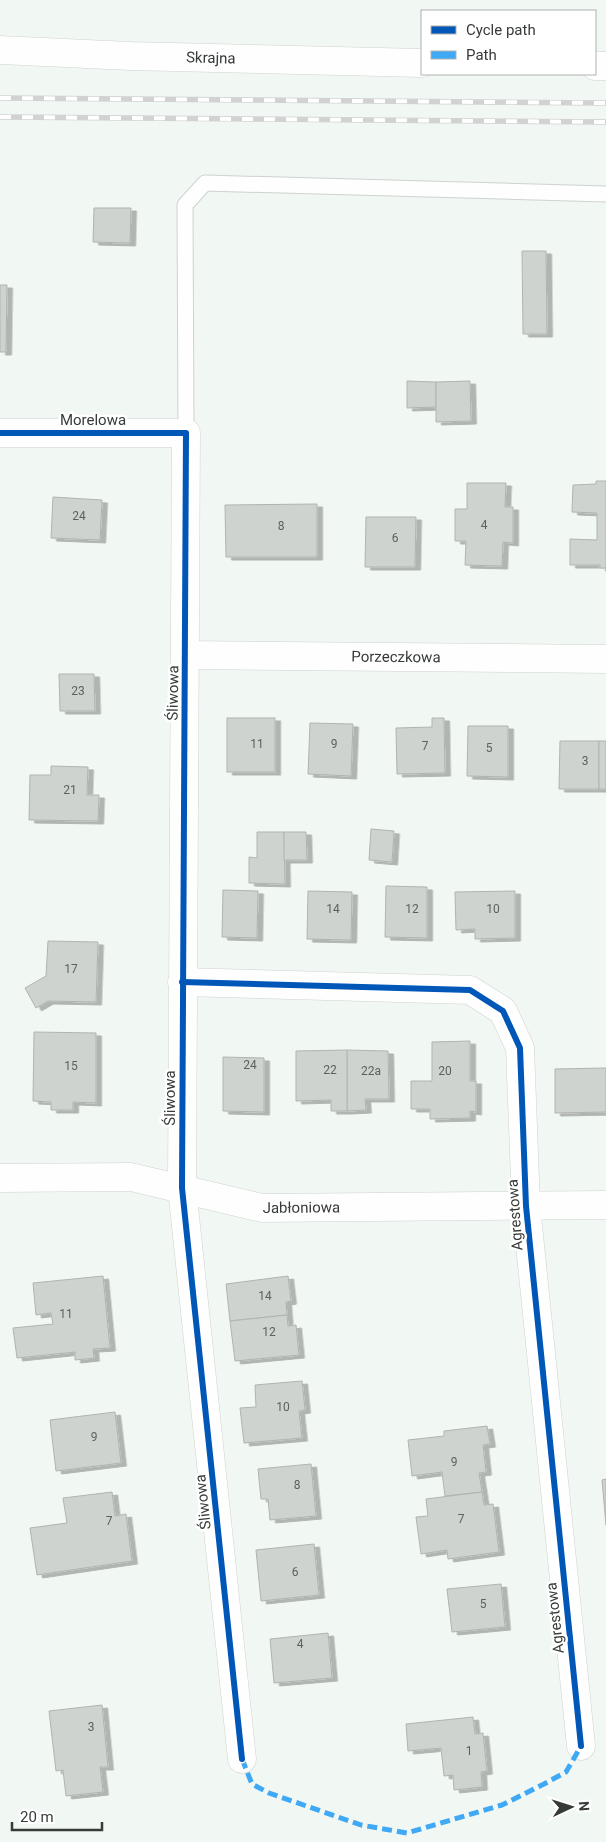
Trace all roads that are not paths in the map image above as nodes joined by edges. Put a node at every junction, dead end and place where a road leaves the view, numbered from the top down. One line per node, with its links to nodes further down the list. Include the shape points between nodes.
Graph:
1 (0, 50): 2 (street, Skrajna)
2 (421, 64)
3 (606, 194): 5 (lane, via 205,183 185,206)
4 (0, 433): 5 (street, Morelowa)
5 (186, 433): 6 (street, Śliwowa)
6 (186, 655): 7 (street, Porzeczkowa); 8 (street, Śliwowa)
7 (606, 658)
8 (182, 982): 10 (street, Śliwowa); 12 (street, Agrestowa, via 470,990 503,1011 520,1048)
9 (0, 1178): 10 (street, Jabłoniowa, via 131,1177)
10 (182, 1188): 12 (street, Jabłoniowa, via 262,1208); 14 (street, Śliwowa)
11 (606, 1205): 12 (street, Jabłoniowa)
12 (526, 1206): 13 (street, Agrestowa)
13 (581, 1746)
14 (242, 1759)

